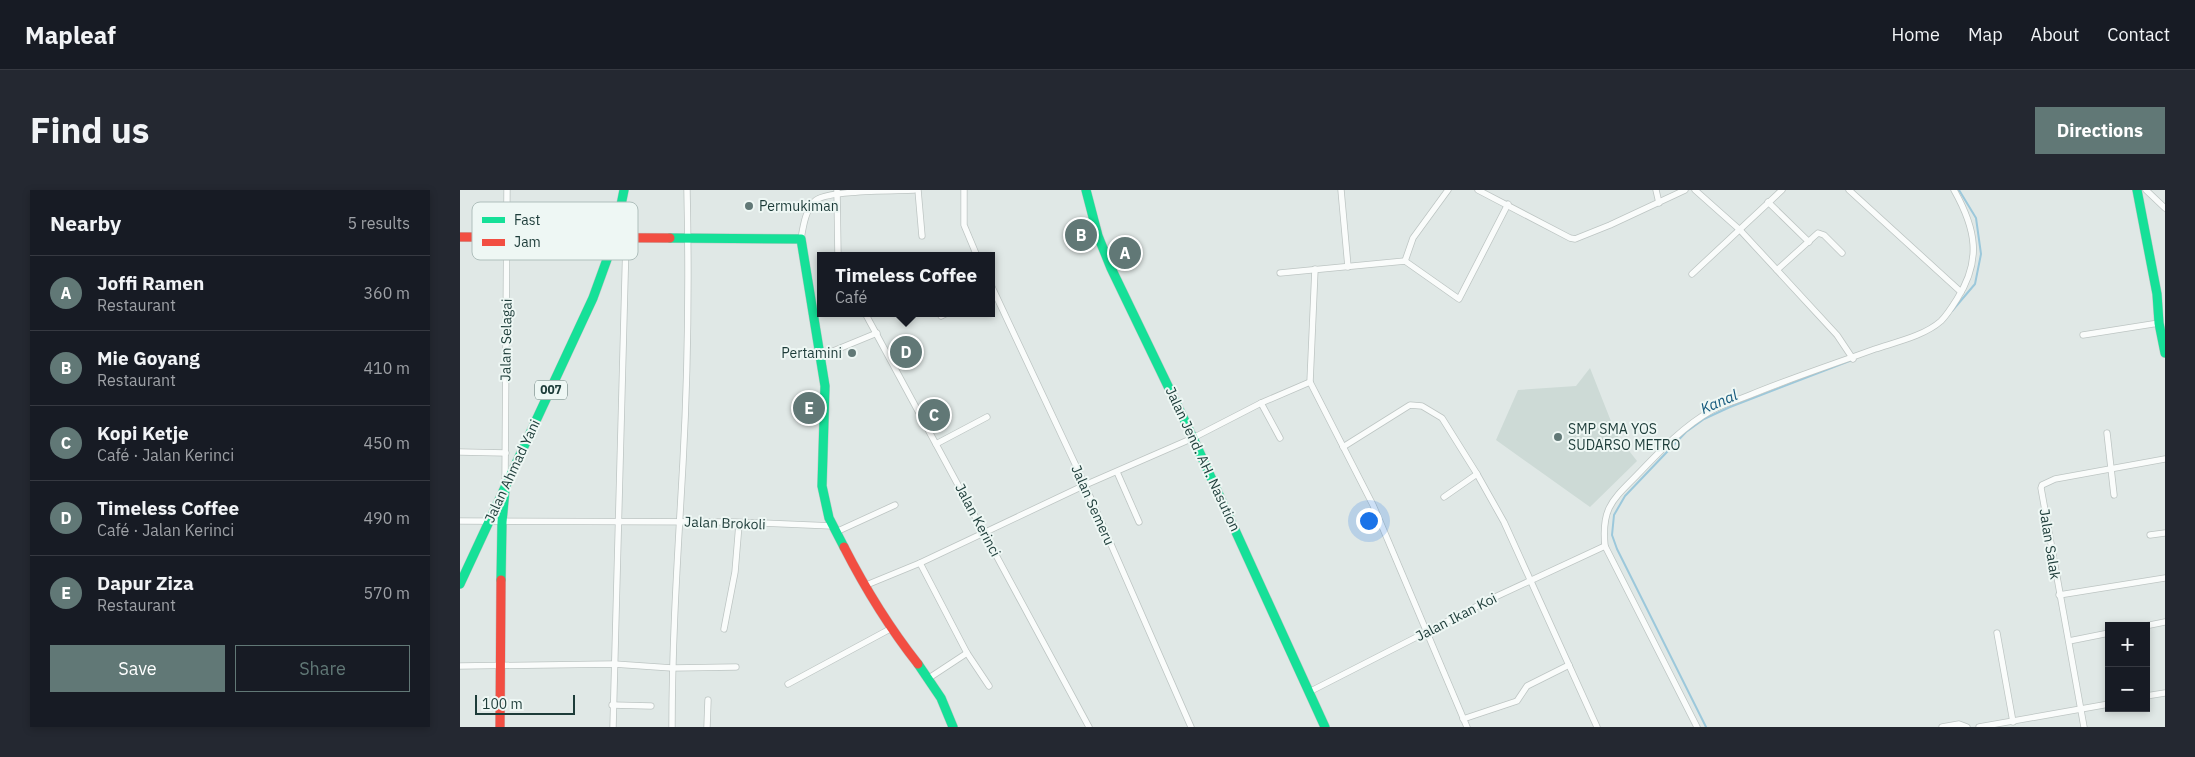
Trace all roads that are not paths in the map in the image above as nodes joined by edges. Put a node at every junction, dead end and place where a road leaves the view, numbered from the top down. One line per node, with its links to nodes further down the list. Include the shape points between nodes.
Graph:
1 (688, 190): 24 (street)
2 (914, 190): 17 (street)
3 (918, 190): 23 (street)
4 (964, 190): 29 (street, via 964,225)
5 (1086, 190): 53 (main road, Jalan Jend. AH. Nasution, via 1098,236 1111,268)
6 (1341, 190): 35 (street)
7 (1448, 190): 34 (street, via 1413,238)
8 (1478, 190): 20 (street)
9 (1656, 190): 19 (street)
10 (1685, 190): 19 (street)
11 (1695, 190): 22 (street)
12 (1782, 190): 18 (street)
13 (1849, 190): 40 (street)
14 (1954, 190): 40 (street, via 1967,212 1973,237 1971,272)
15 (2138, 190): 43 (main road, via 2157,294)
16 (2146, 190): 21 (street)
17 (837, 192): 25 (street, via 818,198 810,206); 28 (street)
18 (1768, 202): 22 (street); 27 (street)
19 (1659, 203): 20 (street, via 1575,238)
20 (1508, 204): 34 (street, via 1459,299)
21 (2165, 208)
22 (1740, 230): 37 (street); 39 (street)
23 (922, 236)
24 (688, 238): 25 (main road); 26 (main road); 71 (street)
25 (801, 239): 47 (main road)
26 (638, 240)
27 (1809, 242): 30 (street, via 1818,233 1822,234); 37 (street)
28 (838, 252)
29 (975, 252)
30 (1842, 253)
31 (506, 260): 58 (street, Jalan Selagai)
32 (607, 260): 64 (main road, Jalan Ahmad Yani / 007, via 593,298)
33 (625, 260): 69 (street)
34 (1405, 261): 35 (street)
35 (1348, 267): 36 (street)
36 (1315, 269): 38 (street); 49 (street)
37 (1777, 270): 48 (street, via 1837,335)
38 (1280, 273)
39 (1692, 274)
40 (1961, 292): 48 (street, via 1940,322 1912,337)
41 (995, 300): 63 (street, Jalan Semeru)
42 (867, 317): 44 (street, Jalan Kerinci)
43 (2159, 323): 45 (street); 46 (main road)
44 (877, 333): 47 (street); 55 (street, Jalan Kerinci)
45 (2082, 335)
46 (2165, 353)
47 (821, 356): 75 (main road, via 825,398 822,486)
48 (1853, 358): 79 (street, via 1712,410 1675,436 1606,510 1603,527)
49 (1310, 382): 50 (street); 56 (street)
50 (1261, 404): 53 (street); 54 (street)
51 (987, 417): 55 (street)
52 (2107, 432): 60 (street)
53 (1194, 438): 61 (street); 104 (main road, Jalan Jend. AH. Nasution)
54 (1280, 438)
55 (936, 444): 76 (street, Jalan Kerinci)
56 (1344, 448): 62 (street, via 1410,405 1422,406 1442,418); 90 (street, via 1373,505)
57 (460, 452): 58 (street)
58 (506, 453): 64 (street, Jalan Selagai)
59 (2165, 459): 60 (street, Jalan Salak)
60 (2112, 468): 65 (street); 85 (street, Jalan Salak, via 2055,479 2042,485)
61 (1117, 472): 63 (street); 72 (street)
62 (1477, 474): 66 (street); 82 (street, via 1504,522)
63 (1085, 485): 76 (street); 121 (street, Jalan Semeru)
64 (505, 490): 70 (main road); 73 (main road, Jalan Ahmad Yani / 007)
65 (2114, 495)
66 (1444, 497)
67 (894, 505): 75 (street)
68 (460, 521): 73 (street, Jalan Brokoli)
69 (617, 521): 70 (street, Jalan Brokoli); 71 (street, Jalan Brokoli); 95 (street)
70 (502, 522): 73 (street, Jalan Brokoli); 98 (main road)
71 (679, 522): 74 (street, Jalan Brokoli); 100 (street)
72 (1140, 522)
73 (488, 523): 83 (main road, Jalan Ahmad Yani / 007)
74 (739, 524): 75 (street, Jalan Brokoli); 88 (street, via 735,572)
75 (835, 529): 84 (main road)
76 (985, 533): 80 (street); 114 (street, Jalan Kerinci)
77 (2165, 533): 78 (street)
78 (2150, 535)
79 (1605, 546): 82 (street, Jalan Ikan Koi); 125 (street)
80 (920, 563): 84 (street); 94 (street)
81 (2165, 578): 85 (street)
82 (1530, 580): 90 (street, Jalan Ikan Koi); 96 (street)
83 (460, 584)
84 (864, 586): 89 (main road)
85 (2059, 595): 93 (street, Jalan Salak)
86 (2165, 622): 87 (street)
87 (2150, 625)
88 (724, 629)
89 (890, 630): 101 (main road); 102 (street)
90 (1428, 632): 104 (street, Jalan Ikan Koi); 112 (street)
91 (1997, 633): 113 (street)
92 (2105, 634): 93 (street)
93 (2069, 640): 111 (street, Jalan Salak)
94 (967, 653): 101 (street); 103 (street)
95 (614, 664): 98 (street); 100 (street); 108 (street)
96 (1569, 665): 112 (street, via 1527,686 1517,701); 124 (street)
97 (460, 666): 98 (street)
98 (501, 666): 115 (main road)
99 (736, 667): 100 (street)
100 (672, 668): 117 (street)
101 (929, 678): 119 (main road)
102 (788, 684)
103 (989, 686)
104 (1309, 692): 122 (main road, Jalan Jend. AH. Nasution)
105 (2165, 693): 106 (street)
106 (2150, 695)
107 (708, 700): 118 (street)
108 (612, 705): 110 (street); 116 (street)
109 (2105, 705): 111 (street)
110 (651, 706)
111 (2081, 710): 113 (street); 129 (street, Jalan Salak)
112 (1463, 719): 123 (street)
113 (2013, 722): 128 (street)
114 (1088, 725): 120 (street)
115 (500, 727)
116 (613, 727)
117 (672, 727)
118 (707, 727)
119 (953, 727)
120 (1082, 727)
121 (1190, 727)
122 (1325, 727)
123 (1466, 727)
124 (1597, 727)
125 (1698, 727)
126 (1942, 727): 127 (street, via 1959,724)
127 (1967, 727)
128 (1978, 727)
129 (2084, 727)

